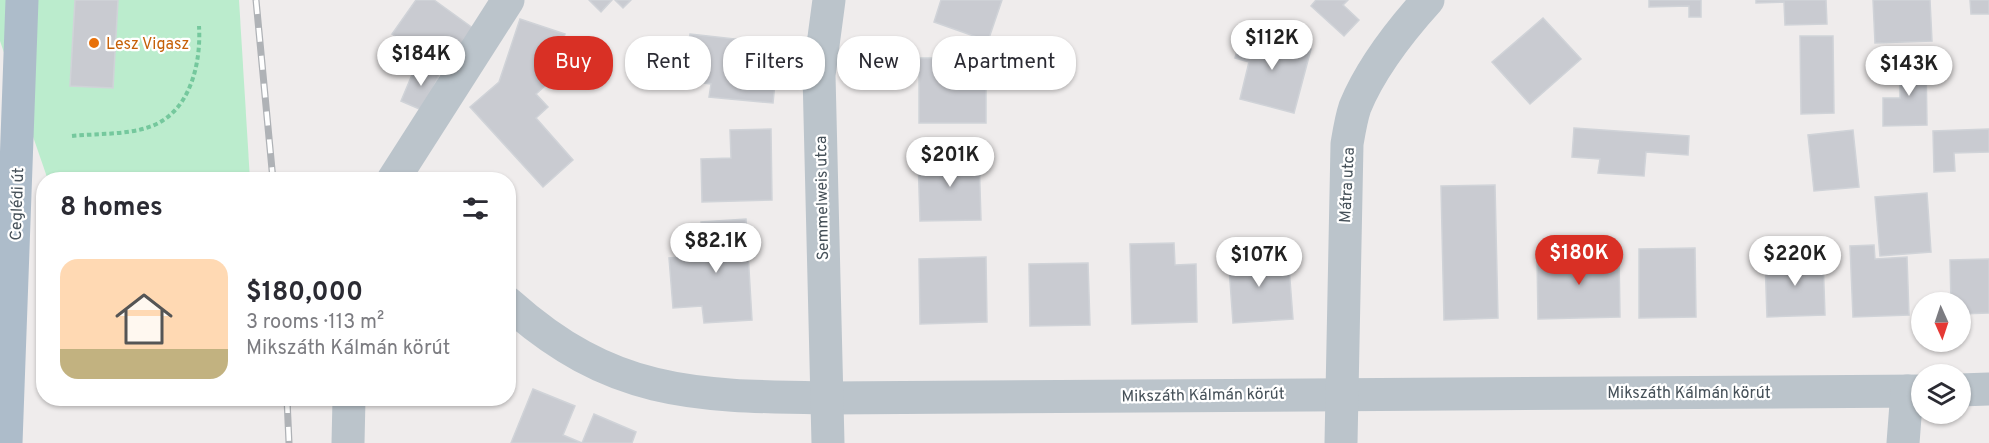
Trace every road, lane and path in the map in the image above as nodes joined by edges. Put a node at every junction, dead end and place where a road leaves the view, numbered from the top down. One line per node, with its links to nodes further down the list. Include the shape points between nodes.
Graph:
1 (22, 0): 8 (main road, Ceglédi út)
2 (508, 0): 7 (street)
3 (829, 0): 14 (street, Semmelweis utca, via 819,75)
4 (1428, 0): 13 (street, Mátra utca, via 1367,82 1354,109 1347,144)
5 (199, 26): 6 (path, via 201,52 193,80 178,106 162,121 134,130)
6 (72, 136)
7 (405, 172)
8 (7, 260): 17 (main road, Ceglédi út)
9 (516, 309): 14 (street, Mikszáth Kálmán körút, via 565,348 624,377 708,394)
10 (1989, 389): 11 (street)
11 (1971, 390)
12 (1911, 391): 13 (street, Mikszáth Kálmán körút)
13 (1342, 393): 14 (street, Mikszáth Kálmán körút); 20 (street, Mátra utca)
14 (827, 398): 19 (street, Semmelweis utca)
15 (1911, 405): 21 (street)
16 (349, 406): 18 (street)
17 (6, 443)
18 (348, 443)
19 (828, 443)
20 (1341, 443)
21 (1903, 443)

